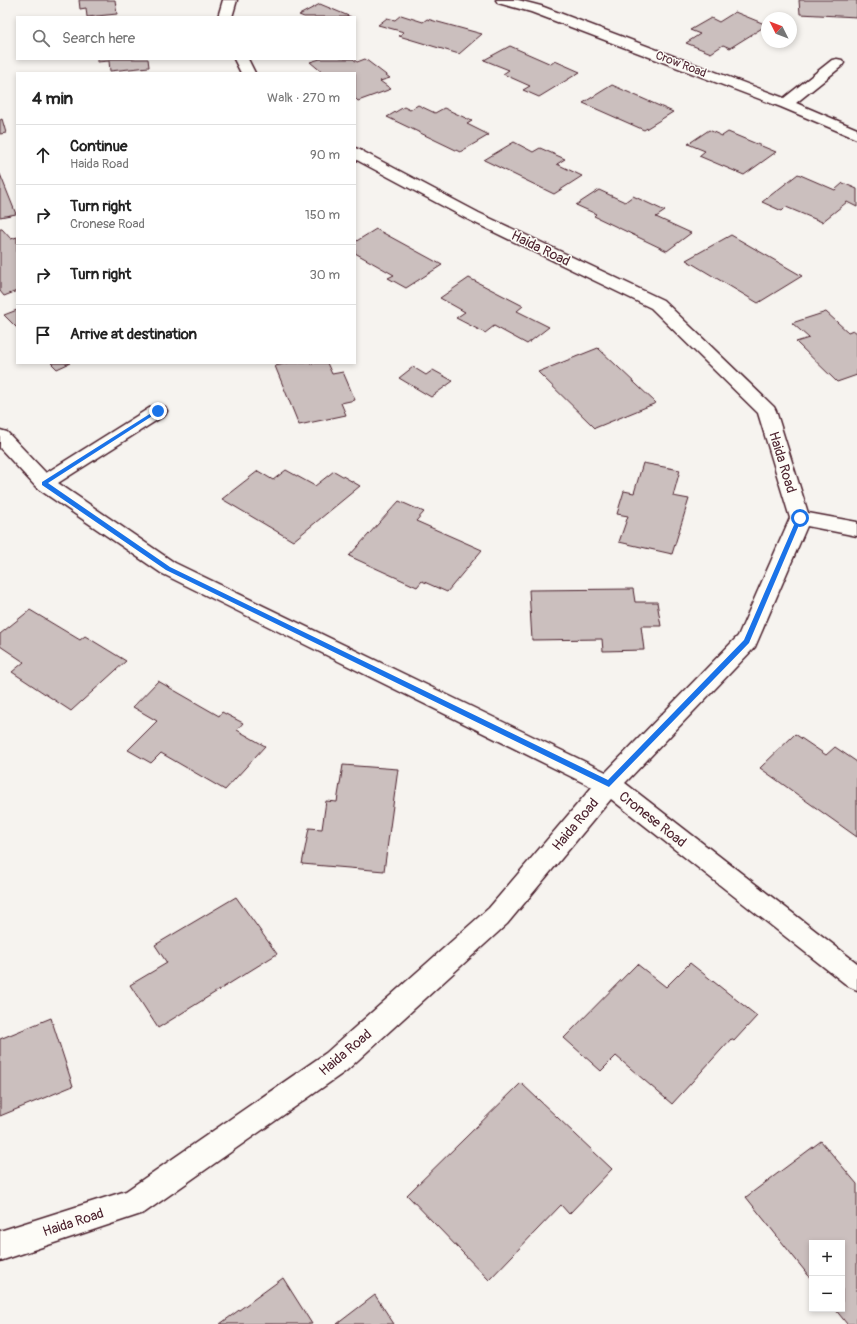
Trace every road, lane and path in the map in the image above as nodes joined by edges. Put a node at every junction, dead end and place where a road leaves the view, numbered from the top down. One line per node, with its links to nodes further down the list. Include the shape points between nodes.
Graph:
1 (230, 0): 3 (street)
2 (503, 0): 7 (street, Crow Road, via 536,8)
3 (225, 16)
4 (242, 60): 6 (street)
5 (837, 63): 7 (street)
6 (248, 72)
7 (786, 104): 8 (street, Crow Road)
8 (857, 134)
9 (356, 155): 13 (street, Haida Road, via 472,216 657,304 767,410)
10 (158, 411): 12 (street)
11 (0, 436): 12 (street, Cronese Road)
12 (44, 483): 15 (street, Cronese Road, via 168,568)
13 (800, 518): 14 (street); 15 (street, Haida Road, via 747,642)
14 (857, 530)
15 (609, 784): 16 (street, Cronese Road); 17 (street, Haida Road, via 498,916 336,1062 134,1203)
16 (857, 978)
17 (0, 1246)

